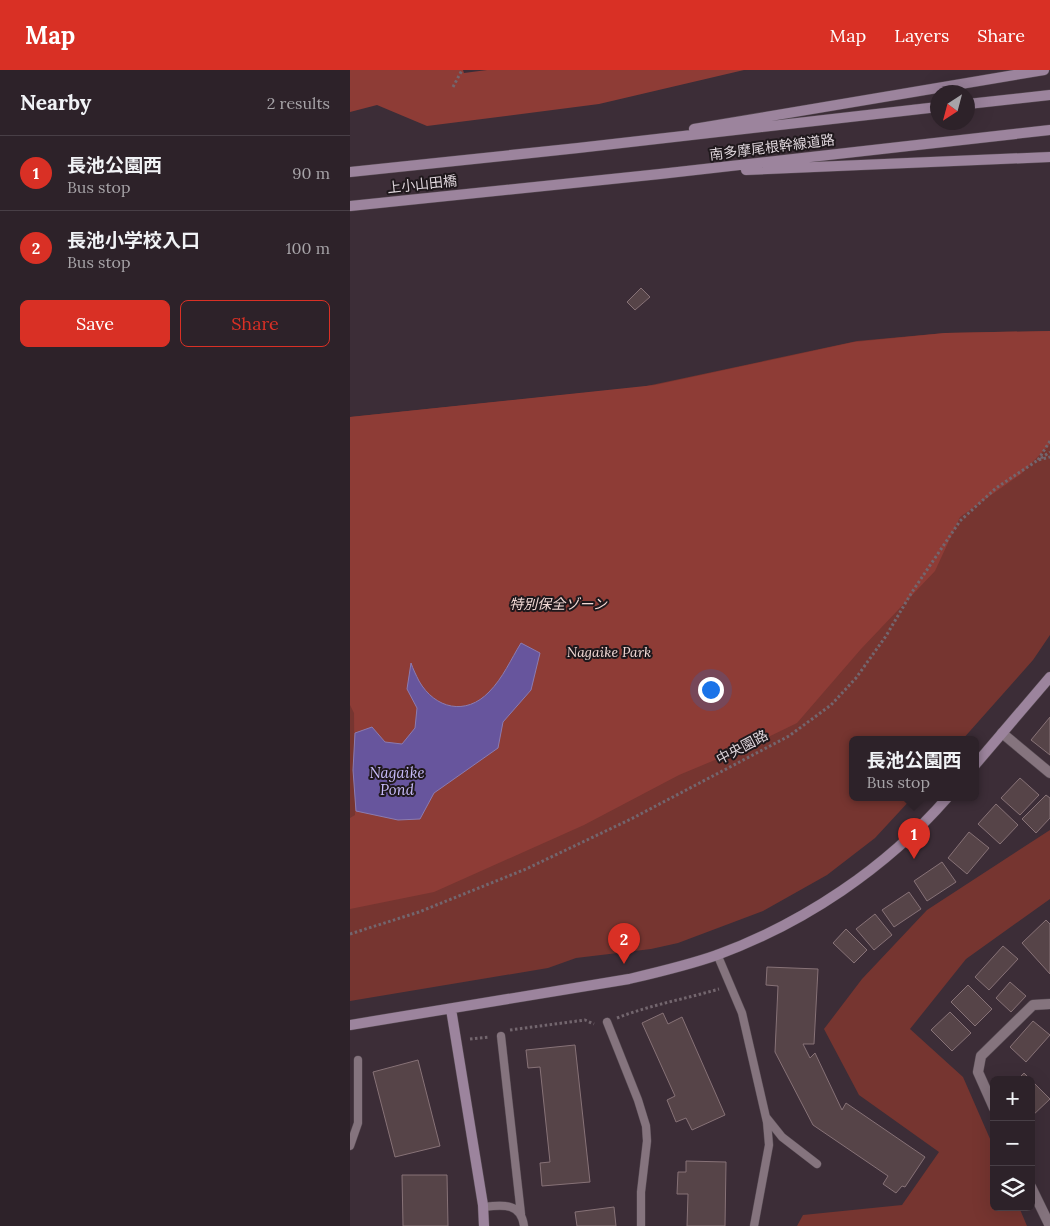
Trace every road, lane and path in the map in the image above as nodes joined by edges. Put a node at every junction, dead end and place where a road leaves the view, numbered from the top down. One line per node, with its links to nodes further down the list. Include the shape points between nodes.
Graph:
1 (462, 70): 3 (path)
2 (1044, 70): 8 (main road)
3 (453, 87)
4 (1050, 95): 5 (main road)
5 (975, 103)
6 (930, 108): 8 (main road, 南多摩尾根幹線道路)
7 (1050, 130): 12 (main road, 南多摩尾根幹線道路)
8 (578, 148): 9 (main road, 南多摩尾根幹線道路)
9 (494, 156): 11 (main road, 上小山田橋)
10 (1050, 156): 12 (main road)
11 (350, 172)
12 (660, 174): 13 (main road, 南多摩尾根幹線道路)
13 (497, 190): 14 (main road, 上小山田橋)
14 (350, 206)
15 (1050, 441): 18 (path)
16 (1050, 452): 18 (path)
17 (1050, 457): 18 (path, 中央園路)
18 (1038, 460): 24 (path, 中央園路, via 996,488 960,521 856,678 831,705 789,736 631,819 526,869 419,912)
19 (1050, 677): 20 (main road)
20 (1002, 733): 21 (main road); 22 (street)
21 (979, 760)
22 (1050, 773)
23 (944, 801): 25 (main road, via 902,845 865,874 772,931)
24 (350, 934)
25 (718, 954): 26 (lane); 28 (main road, via 629,979)
26 (730, 985): 29 (path); 35 (lane, via 742,1013)
27 (1050, 1004): 34 (street, via 1033,1005 981,1056 978,1072)
28 (451, 1009): 30 (main road); 39 (main road)
29 (607, 1022): 31 (path, via 593,1024 584,1020 501,1032); 43 (lane, via 646,1126)
30 (350, 1025)
31 (502, 1036): 32 (path); 40 (lane)
32 (469, 1039)
33 (358, 1060): 36 (lane, via 358,1123)
34 (990, 1099)
35 (766, 1117): 37 (lane, via 782,1136); 44 (lane, via 769,1145)
36 (350, 1146)
37 (817, 1164)
38 (1035, 1195): 45 (street)
39 (483, 1207): 40 (lane, via 505,1205); 41 (main road)
40 (521, 1214): 42 (lane)
41 (484, 1226)
42 (524, 1226)
43 (641, 1226)
44 (754, 1226)
45 (1050, 1226)

